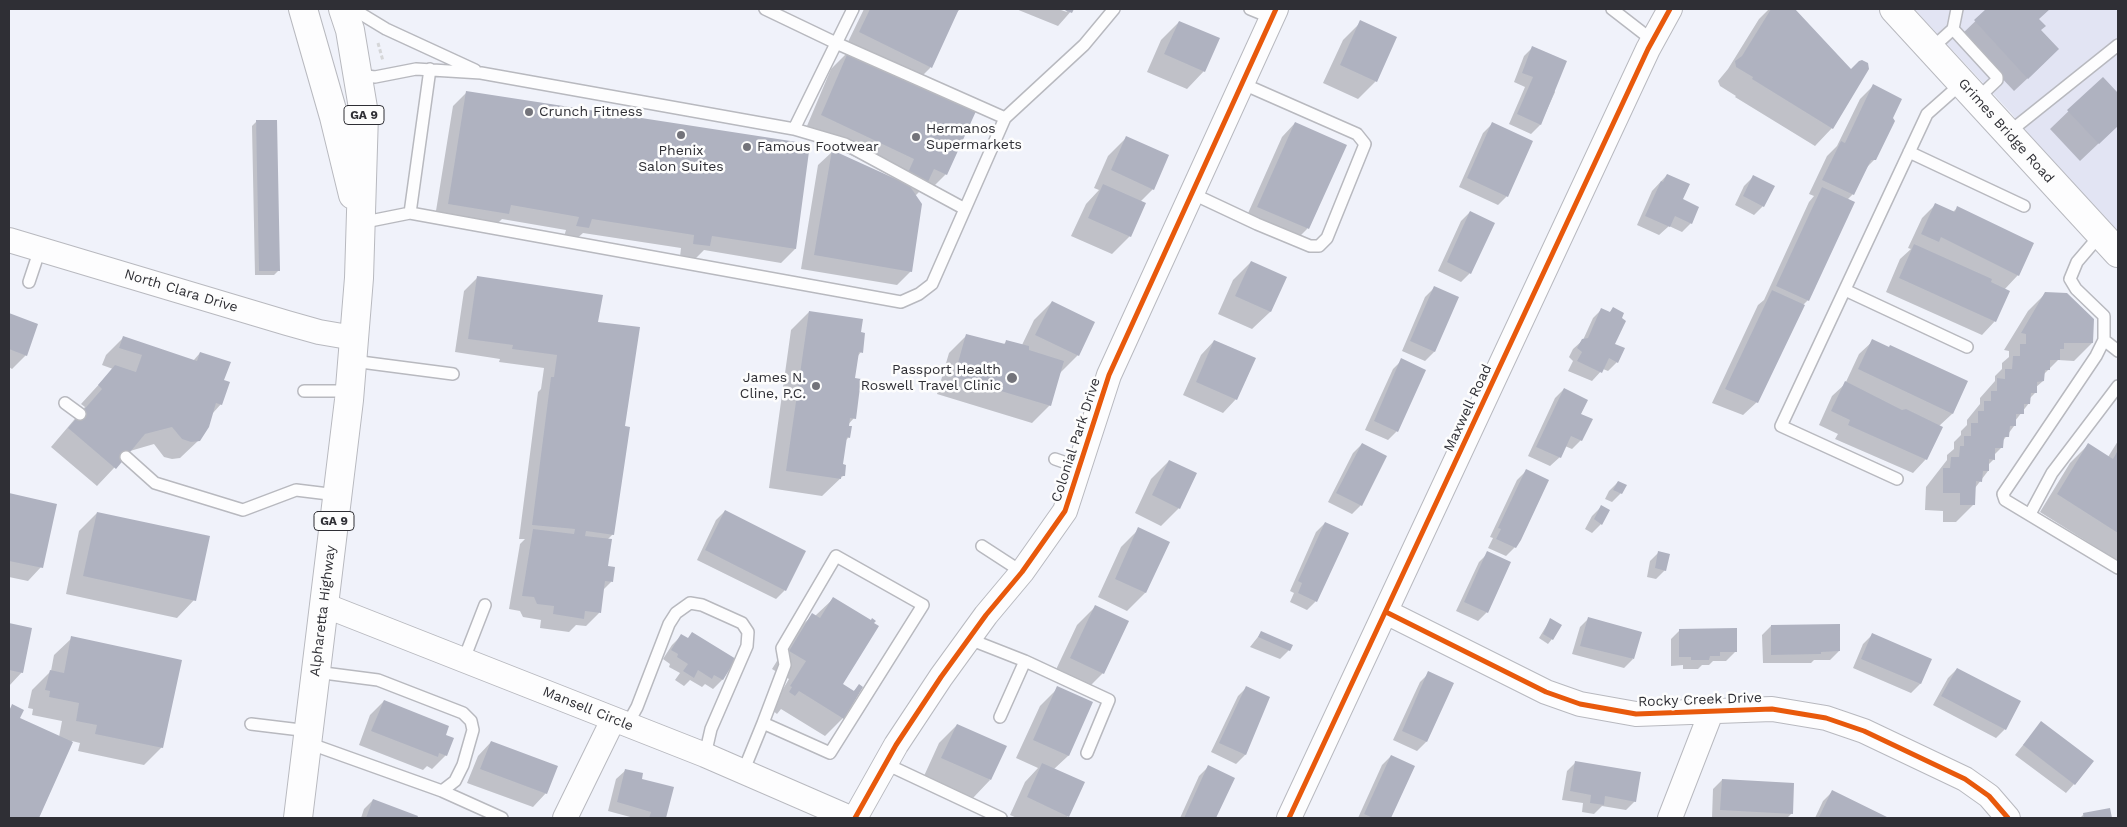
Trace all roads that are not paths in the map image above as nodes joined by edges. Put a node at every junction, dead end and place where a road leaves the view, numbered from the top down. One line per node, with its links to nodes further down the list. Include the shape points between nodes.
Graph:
1 (343, 9): 20 (main road, Alpharetta Highway / GA 9)
2 (353, 9): 19 (lane, via 386,29)
3 (765, 9): 15 (lane)
4 (853, 9): 15 (lane)
5 (1114, 9): 23 (lane, via 1084,46)
6 (1250, 9): 11 (lane)
7 (1612, 9): 14 (lane)
8 (1670, 9): 14 (street, Maxwell Road)
9 (1894, 9): 17 (main road, Grimes Bridge Road)
10 (1957, 9): 13 (lane)
11 (1274, 14): 21 (street, Colonial Park Drive)
12 (307, 21): 20 (main road, via 320,47 331,58); 31 (main road, Alpharetta Highway / GA 9)
13 (1953, 29): 17 (lane); 22 (lane, via 1997,77 1997,80)
14 (1652, 40): 58 (street, Maxwell Road)
15 (836, 44): 23 (lane); 24 (lane)
16 (2118, 45): 25 (lane)
17 (1931, 49): 22 (main road, Grimes Bridge Road)
18 (430, 69): 19 (lane); 20 (lane, via 405,70 376,77); 30 (lane)
19 (481, 73): 24 (lane)
20 (359, 75): 31 (main road, Alpharetta Highway / GA 9, via 364,114)
21 (1241, 83): 27 (street, Colonial Park Drive); 27 (lane, via 1357,134 1365,144 1327,238 1319,246 1310,246)
22 (1970, 91): 25 (main road, Grimes Bridge Road); 26 (lane, via 1927,114)
23 (1005, 118): 29 (lane)
24 (794, 129): 29 (lane, via 845,144)
25 (2008, 133): 33 (main road, Grimes Bridge Road)
26 (1909, 152): 28 (lane); 36 (lane)
27 (1192, 193): 49 (street, Colonial Park Drive, via 1109,375)
28 (2024, 206)
29 (965, 209): 30 (lane, via 932,284 901,302)
30 (410, 212): 31 (lane)
31 (360, 223): 39 (main road, Alpharetta Highway / GA 9)
32 (9, 240): 34 (street, North Clara Drive)
33 (2110, 244): 37 (lane, via 2077,262 2070,280 2104,316)
34 (40, 249): 35 (lane); 39 (street, North Clara Drive, via 319,332)
35 (29, 282)
36 (1845, 290): 38 (lane); 50 (lane, via 1781,426)
37 (2104, 340): 40 (lane); 52 (lane, via 2003,494 2005,500)
38 (1967, 347)
39 (353, 350): 41 (lane); 44 (main road, Alpharetta Highway / GA 9)
40 (2118, 351)
41 (452, 374)
42 (2118, 386): 52 (lane, via 2052,473)
43 (304, 391): 44 (lane)
44 (350, 391): 51 (main road, Alpharetta Highway / GA 9)
45 (65, 403): 46 (lane)
46 (80, 414)
47 (126, 457): 51 (lane, via 155,483 243,510 296,490)
48 (1055, 459): 49 (lane)
49 (1078, 467): 55 (street, Colonial Park Drive, via 1065,511)
50 (1897, 479)
51 (337, 495): 56 (main road, Alpharetta Highway / GA 9)
52 (2030, 514): 54 (lane)
53 (982, 546): 55 (lane)
54 (2118, 568)
55 (1022, 572): 59 (street, Colonial Park Drive)
56 (324, 605): 60 (street, Mansell Circle); 62 (main road, Alpharetta Highway / GA 9)
57 (486, 605): 60 (lane)
58 (1386, 612): 63 (street, Rocky Creek Drive, via 1546,692 1580,704 1636,714); 80 (street, Maxwell Road)
59 (969, 639): 61 (lane); 71 (street, Colonial Park Drive)
60 (464, 659): 65 (street, Mansell Circle)
61 (1025, 661): 64 (lane); 69 (lane, via 1109,700)
62 (316, 672): 68 (main road, Alpharetta Highway / GA 9); 73 (lane, via 378,680 463,712 474,730 455,781)
63 (1712, 710): 81 (street); 82 (street, Rocky Creek Drive, via 1772,709 1826,718 1864,731 1965,779 1989,796)
64 (1000, 717)
65 (620, 723): 70 (street, Mansell Circle); 70 (lane, via 637,707 676,613 690,603 702,605 742,623 749,638 712,729); 76 (street)
66 (763, 723): 66 (lane, via 830,753 923,605 836,556 782,648 784,665); 72 (lane)
67 (251, 724): 68 (lane)
68 (308, 737): 73 (lane); 74 (main road, Alpharetta Highway / GA 9)
69 (1087, 753)
70 (705, 755): 72 (street, Mansell Circle)
71 (886, 764): 78 (street, Colonial Park Drive); 79 (lane)
72 (743, 772): 77 (street, Mansell Circle)
73 (442, 792): 75 (lane)
74 (298, 818)
75 (502, 818)
76 (565, 818)
77 (850, 818)
78 (855, 818)
79 (1001, 818)
80 (1289, 818)
81 (1670, 818)
82 (2008, 818)

